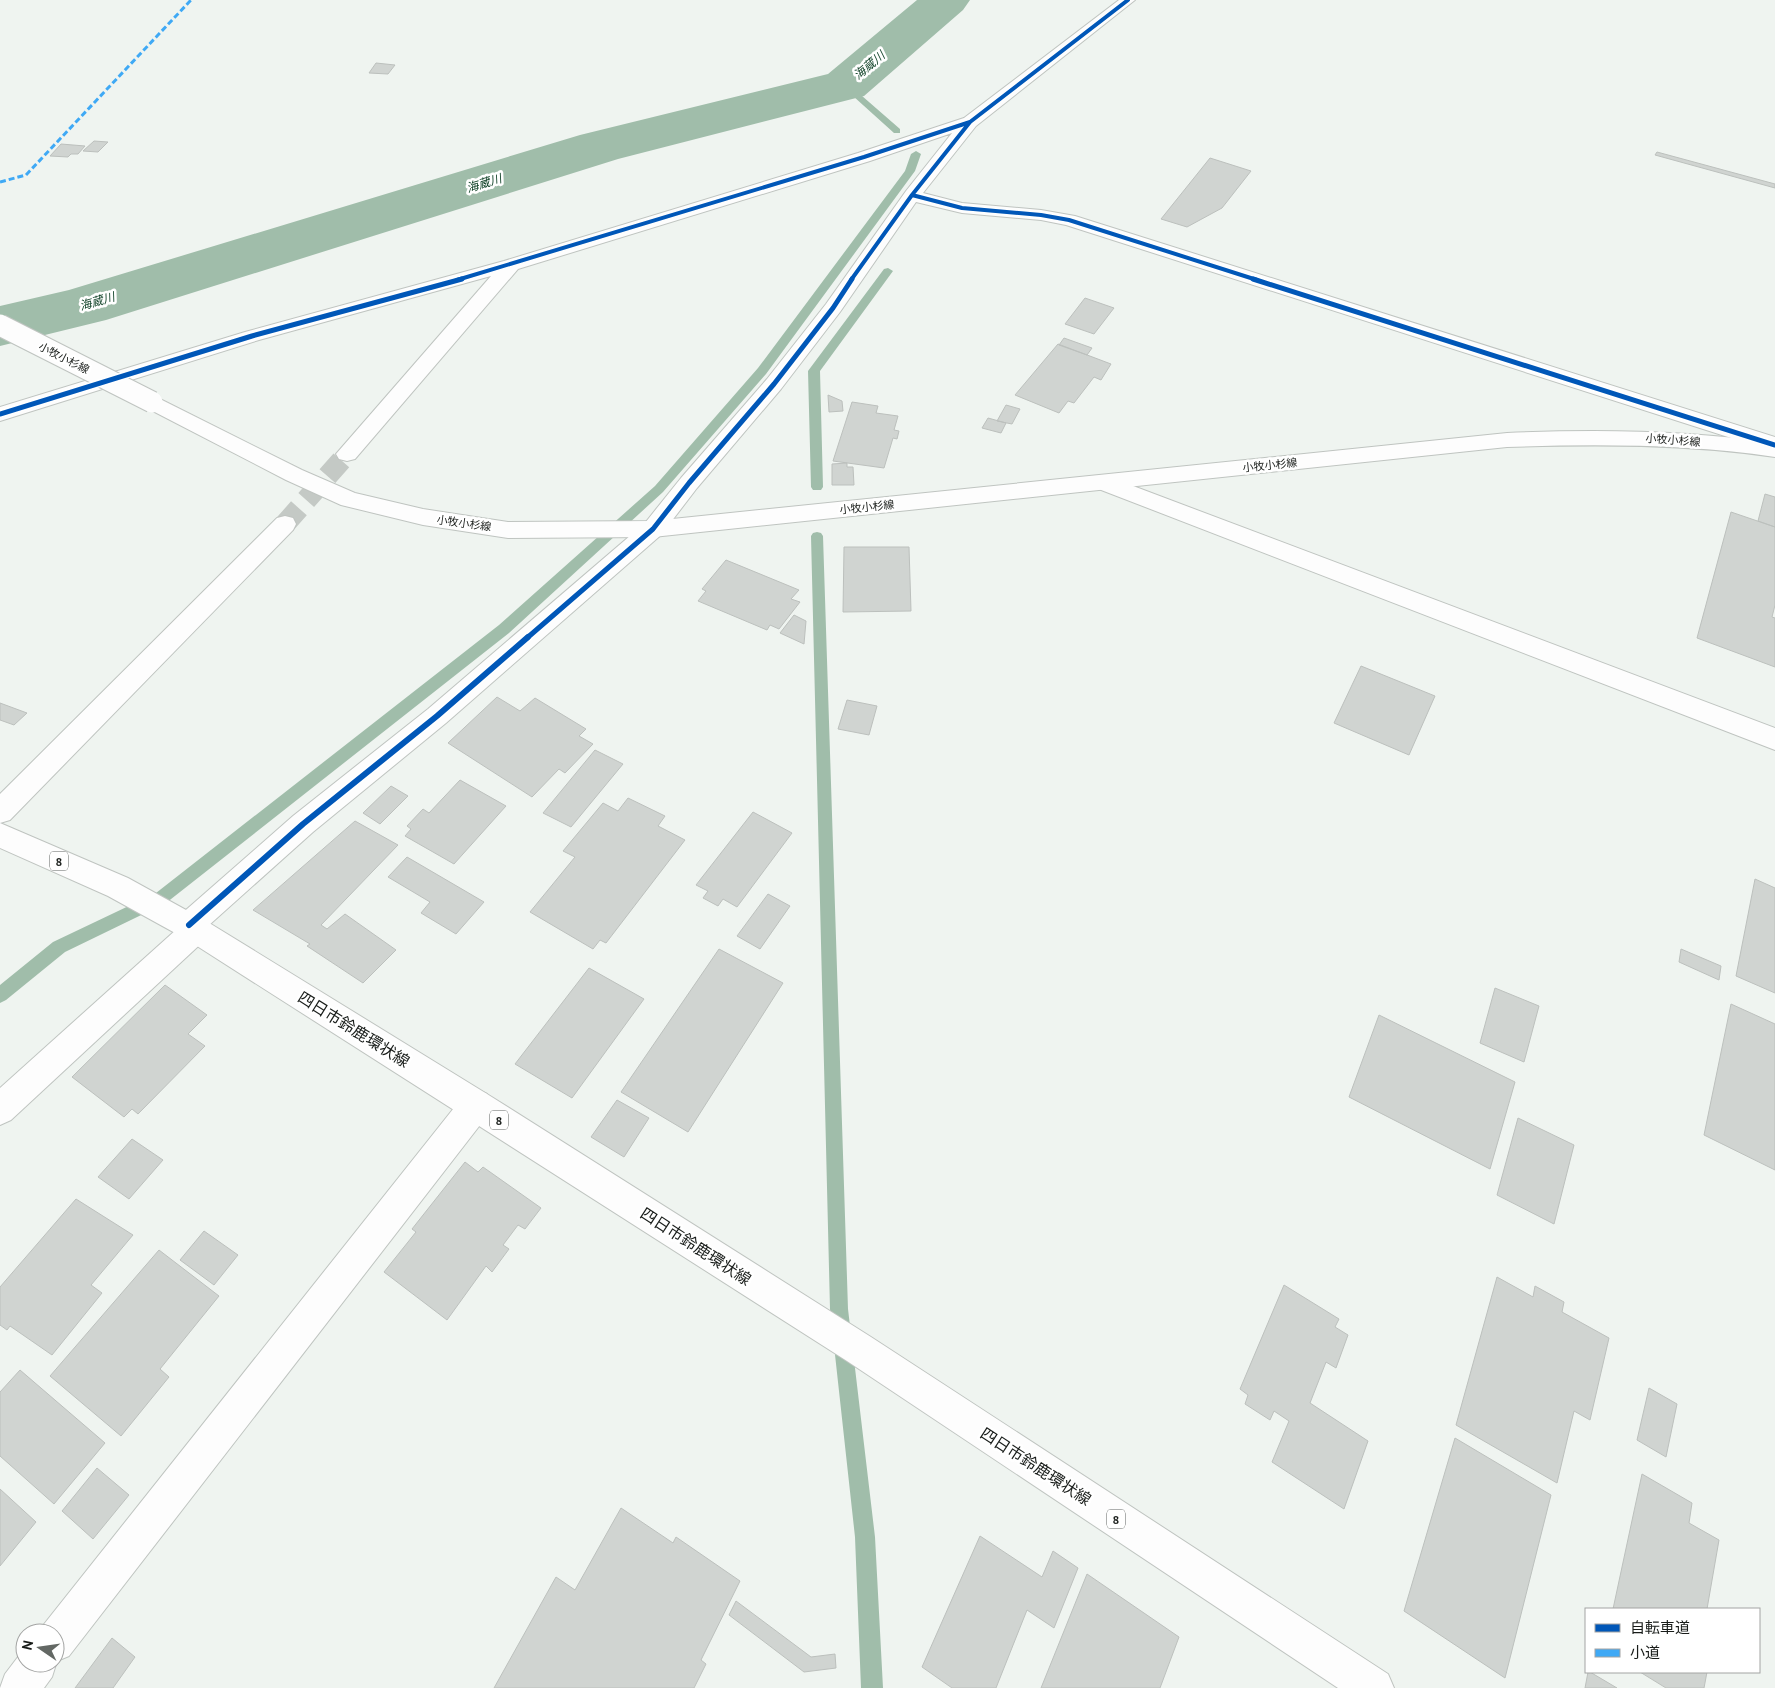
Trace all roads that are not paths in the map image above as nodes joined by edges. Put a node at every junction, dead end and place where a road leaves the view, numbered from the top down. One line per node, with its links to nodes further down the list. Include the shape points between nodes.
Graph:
1 (1128, 0): 2 (street)
2 (970, 122): 3 (street); 4 (street)
3 (912, 195): 7 (street, via 962,208 1069,220); 12 (street, via 834,308 774,384)
4 (511, 265): 6 (street, via 252,336); 9 (street)
5 (0, 325): 12 (street, 小牧小杉線, bridge, via 294,475 349,499 464,524 508,530)
6 (0, 414)
7 (1775, 445)
8 (1775, 450): 10 (street, 小牧小杉線, via 1648,438 1507,440)
9 (347, 454)
10 (1104, 483): 12 (street, 小牧小杉線); 13 (street)
11 (284, 524): 14 (street)
12 (647, 530): 16 (street, via 437,716 303,824)
13 (1775, 739)
14 (0, 812)
15 (0, 835): 16 (street, 四日市鈴鹿環状線 / 8, via 118,887)
16 (192, 927): 17 (street, 四日市鈴鹿環状線 / 8); 18 (street)
17 (476, 1105): 19 (street); 22 (street, 四日市鈴鹿環状線 / 8, via 858,1349)
18 (0, 1109)
19 (65, 1629)
20 (30, 1673): 21 (street)
21 (18, 1688)
22 (1374, 1688)

